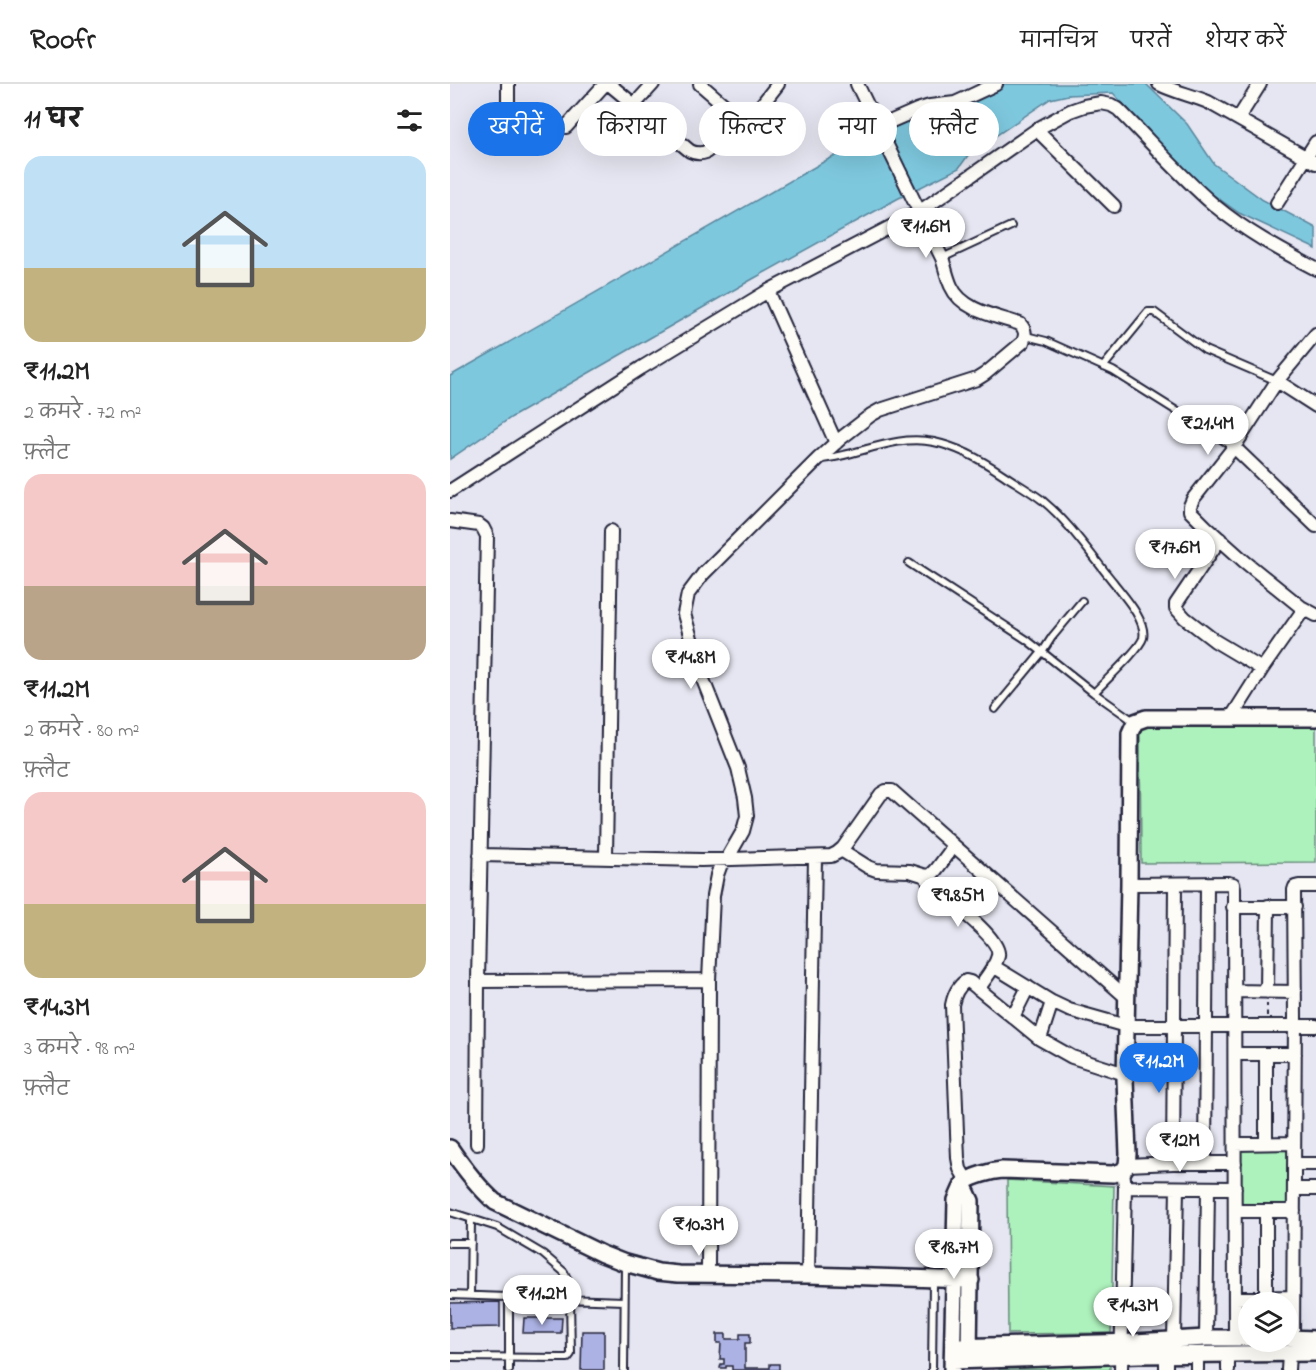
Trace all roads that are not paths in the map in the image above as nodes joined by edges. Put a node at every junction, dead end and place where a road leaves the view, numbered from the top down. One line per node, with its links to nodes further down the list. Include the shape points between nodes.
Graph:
1 (508, 84): 11 (street)
2 (607, 84): 12 (street); 19 (street)
3 (653, 84): 13 (street)
4 (700, 84): 14 (street)
5 (857, 84): 16 (street)
6 (996, 84): 10 (street)
7 (1159, 84): 18 (street, via 1208,102)
8 (1260, 84): 18 (street)
9 (775, 85): 15 (street)
10 (979, 87): 17 (street, via 955,103 930,106)
11 (508, 102)
12 (630, 102)
13 (637, 102)
14 (721, 102)
15 (763, 102)
16 (868, 102)
17 (897, 117)
18 (1238, 119): 23 (street)
19 (566, 127)
20 (1037, 130): 25 (street); 26 (street); 29 (street, via 1084,105 1111,105 1214,204 1269,244)
21 (1316, 142): 23 (street)
22 (895, 156): 26 (street)
23 (1312, 161): 24 (street)
24 (1277, 202)
25 (1114, 206)
26 (918, 210): 28 (street); 30 (street)
27 (1011, 226): 28 (lane)
28 (942, 258): 32 (street, via 958,296 972,308 1020,324)
29 (1316, 269)
30 (768, 291): 36 (street); 39 (street)
31 (1316, 334): 34 (street)
32 (1026, 336): 33 (lane); 36 (street, via 977,379 874,413)
33 (1103, 367): 34 (lane, via 1148,312 1154,312 1205,350); 37 (lane)
34 (1277, 381): 35 (street); 37 (street)
35 (1316, 406)
36 (836, 442): 38 (street)
37 (1234, 447): 41 (street); 43 (street, via 1190,506 1190,511)
38 (818, 459): 50 (lane, via 908,440 933,442 967,452 1042,501 1083,544 1143,627 1137,648); 60 (street, via 703,574 688,594 684,614 745,798 747,816 743,831)
39 (450, 491)
40 (450, 521): 57 (street, via 479,525 487,536)
41 (1316, 526)
42 (612, 531): 58 (street)
43 (1220, 539): 46 (street); 49 (street, via 1176,608 1215,641)
44 (909, 563): 48 (lane)
45 (1082, 601): 48 (lane)
46 (1304, 609): 47 (street); 49 (street)
47 (1316, 615)
48 (1043, 651): 50 (lane); 51 (lane)
49 (1262, 669): 52 (street)
50 (1094, 693): 54 (lane)
51 (995, 709)
52 (1231, 718): 53 (street); 54 (street, via 1146,718)
53 (1316, 718)
54 (1135, 722): 62 (street, via 1130,733)
55 (954, 846): 56 (street, via 892,791 886,791); 61 (street, via 936,870); 77 (street)
56 (840, 850): 59 (street, via 831,856); 61 (street, via 876,870 910,871)
57 (480, 855): 58 (street); 71 (street)
58 (606, 857): 60 (street)
59 (815, 857): 60 (street); 118 (street)
60 (727, 858): 70 (street, via 721,864 712,896)
61 (926, 876): 69 (street, via 932,887 986,932 998,950)
62 (1129, 884): 63 (street); 77 (street)
63 (1175, 884): 64 (street); 81 (street)
64 (1207, 884): 67 (street, via 1233,884); 82 (street)
65 (1316, 886): 68 (street, via 1295,887)
66 (1268, 906): 67 (street); 68 (street); 75 (street)
67 (1233, 907): 74 (street)
68 (1295, 907): 76 (street)
69 (993, 966): 72 (street); 73 (street)
70 (709, 980): 71 (street); 117 (street)
71 (478, 981): 93 (street)
72 (1028, 987): 78 (street); 79 (street)
73 (978, 989): 79 (street); 102 (street, via 963,982 952,1005 958,1158)
74 (1235, 991): 75 (street); 83 (street)
75 (1267, 992): 76 (street)
76 (1295, 992): 84 (street)
77 (1127, 998): 80 (street)
78 (1052, 1002): 80 (street); 86 (street)
79 (1013, 1017): 86 (street)
80 (1126, 1026): 81 (street); 90 (street)
81 (1175, 1026): 82 (street); 96 (street)
82 (1207, 1026): 83 (street); 97 (street)
83 (1235, 1026): 84 (street); 87 (street)
84 (1295, 1026): 85 (street); 89 (street)
85 (1316, 1026)
86 (1040, 1039): 90 (street, via 1072,1057)
87 (1235, 1054): 88 (street); 94 (street)
88 (1266, 1054): 89 (street); 91 (street)
89 (1295, 1054): 92 (street)
90 (1125, 1074): 101 (street)
91 (1266, 1143): 92 (street); 94 (street)
92 (1294, 1143): 99 (street)
93 (477, 1144)
94 (1235, 1144): 98 (street)
95 (450, 1148): 116 (street, via 495,1202)
96 (1173, 1163): 97 (street); 101 (street)
97 (1205, 1163): 98 (street)
98 (1235, 1163): 106 (street)
99 (1294, 1164): 100 (street); 107 (street)
100 (1316, 1164)
101 (1125, 1168): 102 (street, via 1113,1174 1002,1170); 103 (street)
102 (965, 1182): 120 (street, via 956,1200); 121 (street, via 971,1201)
103 (1125, 1187): 104 (street); 142 (street)
104 (1177, 1188): 105 (street); 134 (street)
105 (1208, 1188): 106 (street); 131 (street)
106 (1235, 1188): 109 (street)
107 (1294, 1189): 108 (street); 111 (street)
108 (1316, 1189)
109 (1235, 1211): 110 (street); 127 (street)
110 (1266, 1211): 111 (street); 122 (street)
111 (1294, 1211): 123 (street)
112 (450, 1212): 113 (lane)
113 (471, 1219): 115 (lane); 128 (lane, via 497,1227 543,1254 564,1272)
114 (450, 1243): 115 (lane)
115 (471, 1243): 125 (lane)
116 (625, 1263): 117 (street, via 658,1272); 129 (lane)
117 (708, 1274): 118 (street)
118 (808, 1275): 119 (street)
119 (933, 1279): 120 (street); 151 (lane)
120 (954, 1279): 121 (street); 147 (street)
121 (970, 1280): 145 (street)
122 (1266, 1292)
123 (1293, 1292)
124 (450, 1295): 125 (lane)
125 (470, 1295): 126 (lane)
126 (507, 1297): 128 (lane); 144 (lane)
127 (1235, 1298): 130 (street)
128 (570, 1299): 129 (lane); 144 (lane, via 568,1358)
129 (624, 1301): 150 (lane)
130 (1238, 1315)
131 (1206, 1338): 132 (street); 134 (street)
132 (1238, 1338)
133 (1316, 1339): 135 (street)
134 (1174, 1340): 142 (street)
135 (1298, 1342)
136 (1298, 1347): 140 (street)
137 (1262, 1352): 148 (street)
138 (1289, 1352): 154 (street)
139 (1197, 1353): 141 (street); 148 (street); 153 (street)
140 (1316, 1353)
141 (1166, 1354): 142 (street); 152 (street)
142 (1122, 1356): 146 (street)
143 (450, 1357): 144 (lane)
144 (509, 1358): 149 (lane)
145 (969, 1359): 146 (street); 147 (street)
146 (988, 1359)
147 (952, 1360)
148 (1228, 1362)
149 (509, 1370)
150 (624, 1370)
151 (932, 1370)
152 (1166, 1370)
153 (1197, 1370)
154 (1288, 1370)

